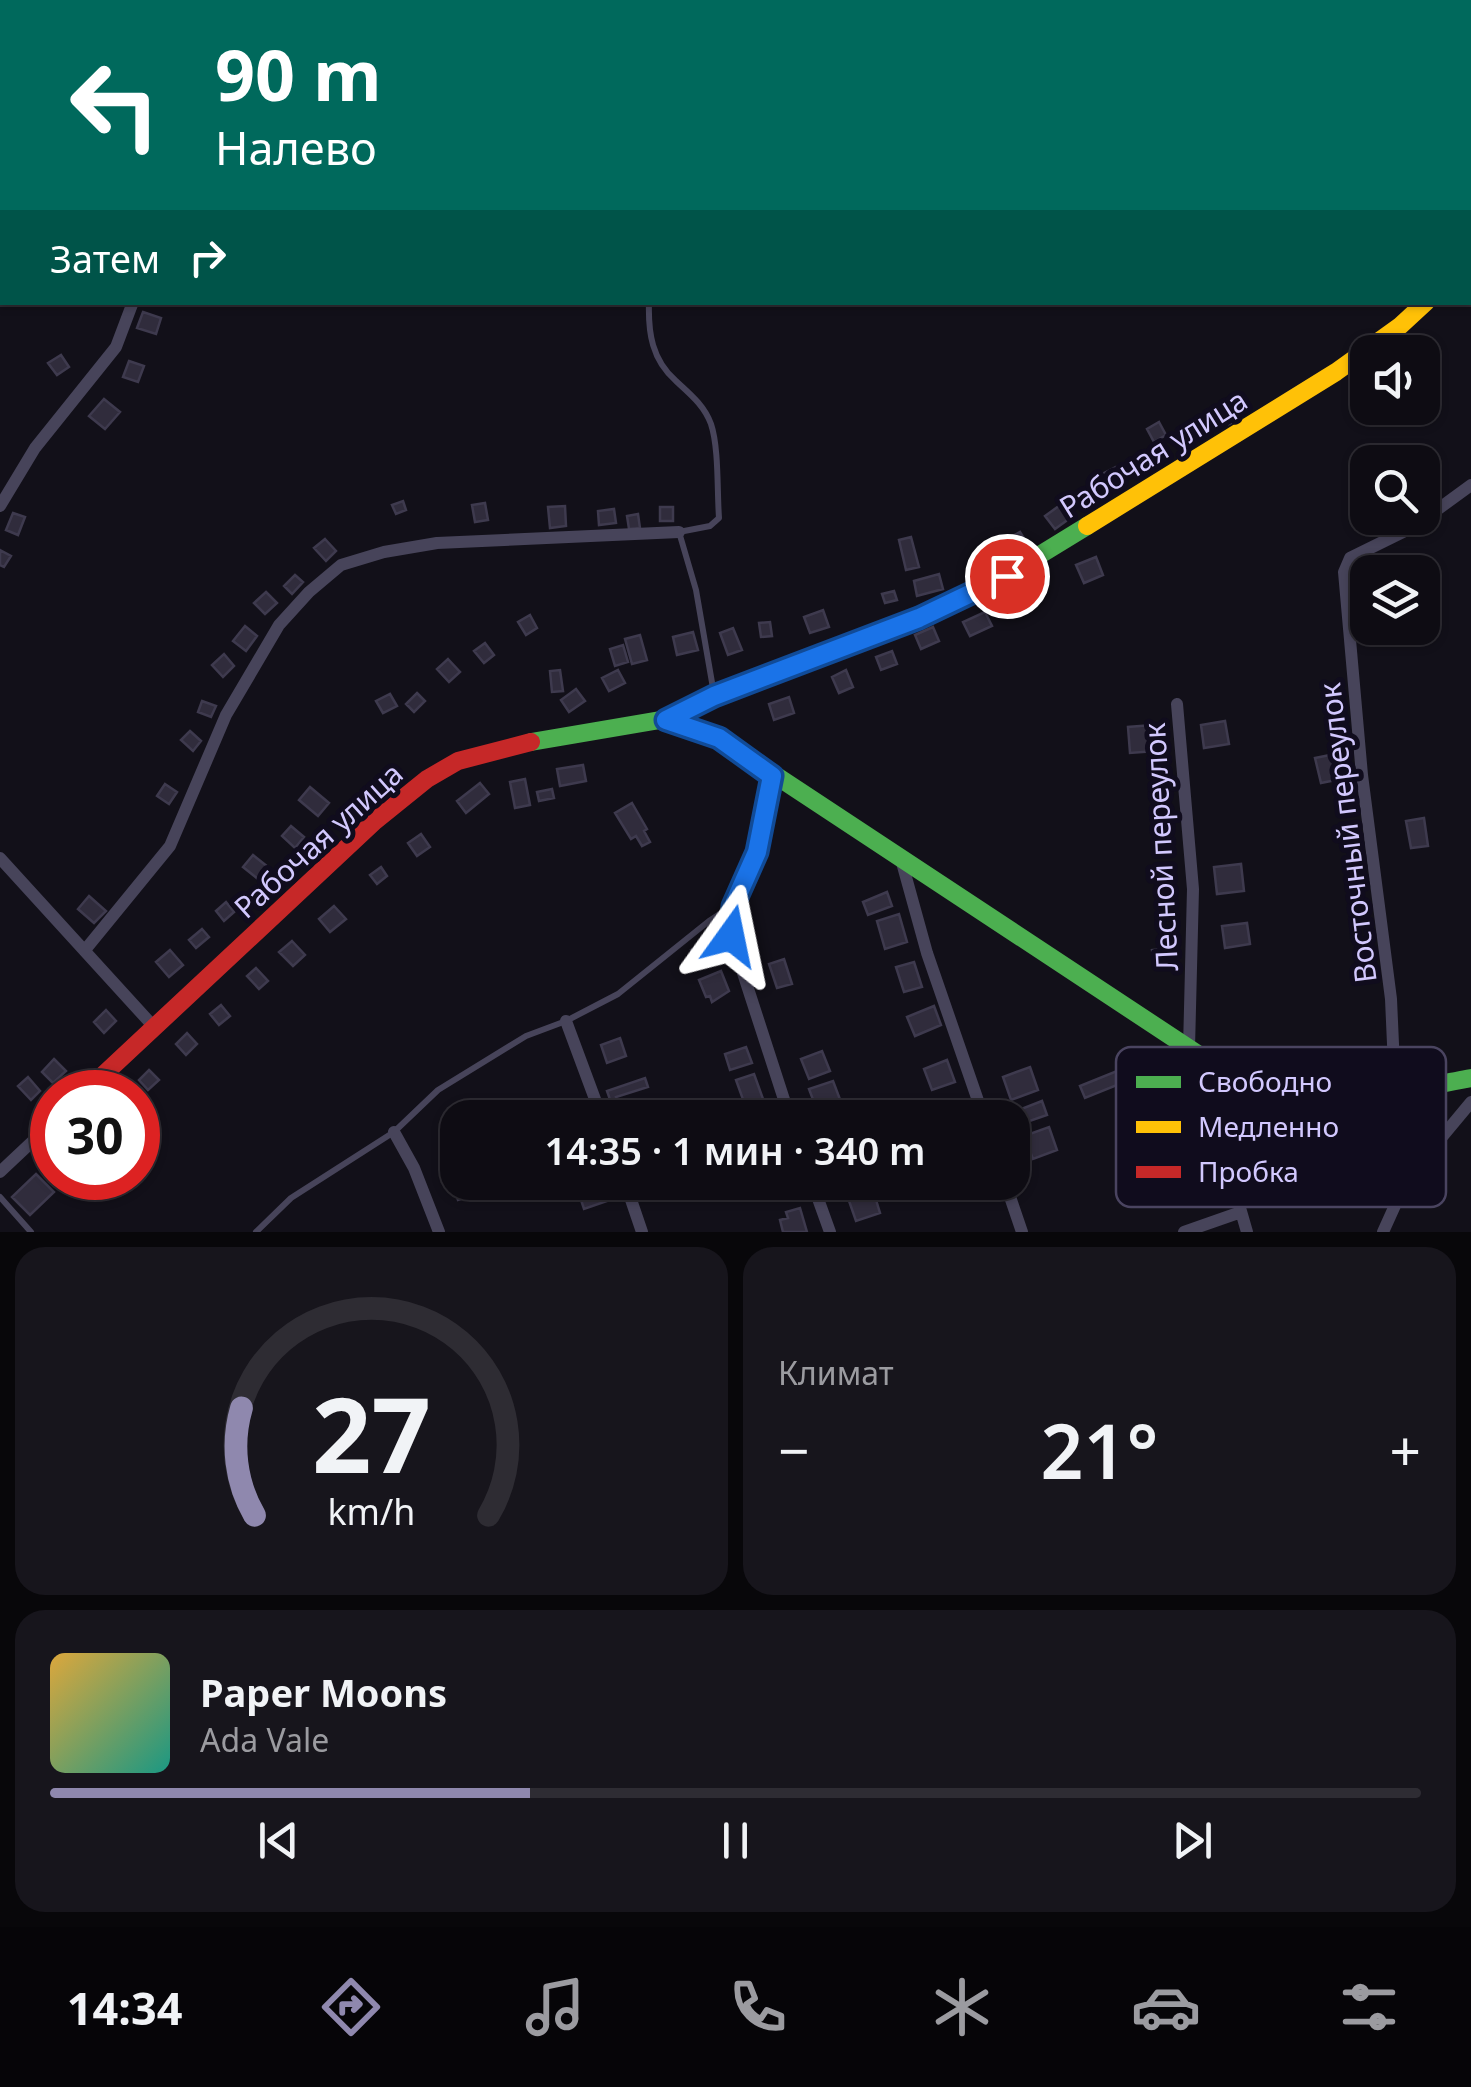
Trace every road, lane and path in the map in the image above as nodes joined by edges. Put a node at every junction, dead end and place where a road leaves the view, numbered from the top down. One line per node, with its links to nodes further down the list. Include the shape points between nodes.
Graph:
1 (132, 305): 5 (street, via 116,347 35,448)
2 (649, 305): 6 (lane, via 654,352 712,426 718,518)
3 (1423, 305): 7 (street, Рабочая улица, via 1336,372 1007,576 919,618)
4 (1471, 485): 19 (street, Восточный переулок, via 1414,526 1350,558 1344,572)
5 (0, 506)
6 (679, 532): 7 (lane); 14 (street, via 436,543 341,565 279,625 226,715 170,846)
7 (714, 696): 9 (street, Рабочая улица)
8 (1177, 704): 18 (street, Лесной переулок, via 1193,889)
9 (666, 720): 10 (street, via 719,738); 16 (street, Рабочая улица, via 492,750 427,779)
10 (772, 776): 12 (street); 13 (street, via 757,852)
11 (0, 858): 14 (street)
12 (902, 860): 17 (street); 25 (street, via 926,954)
13 (733, 906): 15 (lane, via 618,994); 24 (street, via 731,936)
14 (85, 950): 16 (street)
15 (566, 1021): 23 (street); 27 (lane, via 526,1036 438,1090)
16 (154, 1027): 20 (street, Рабочая улица)
17 (1185, 1047)
18 (1196, 1047)
19 (1393, 1047)
20 (108, 1070)
21 (1471, 1078): 22 (street)
22 (1446, 1081)
23 (595, 1100)
24 (784, 1100)
25 (978, 1100)
26 (1471, 1102): 28 (street)
27 (394, 1132): 39 (lane, via 291,1198); 40 (street)
28 (1446, 1132)
29 (30, 1144): 30 (street)
30 (0, 1172)
31 (0, 1197): 38 (lane)
32 (630, 1200): 41 (street)
33 (818, 1200): 42 (street)
34 (1011, 1200): 43 (street)
35 (1240, 1207): 37 (street, Лесной переулок)
36 (1394, 1207): 46 (street)
37 (1241, 1212): 44 (street); 45 (street, Лесной переулок)
38 (32, 1232)
39 (256, 1232)
40 (440, 1232)
41 (642, 1232)
42 (830, 1232)
43 (1022, 1232)
44 (1184, 1232)
45 (1248, 1232)
46 (1383, 1232)

